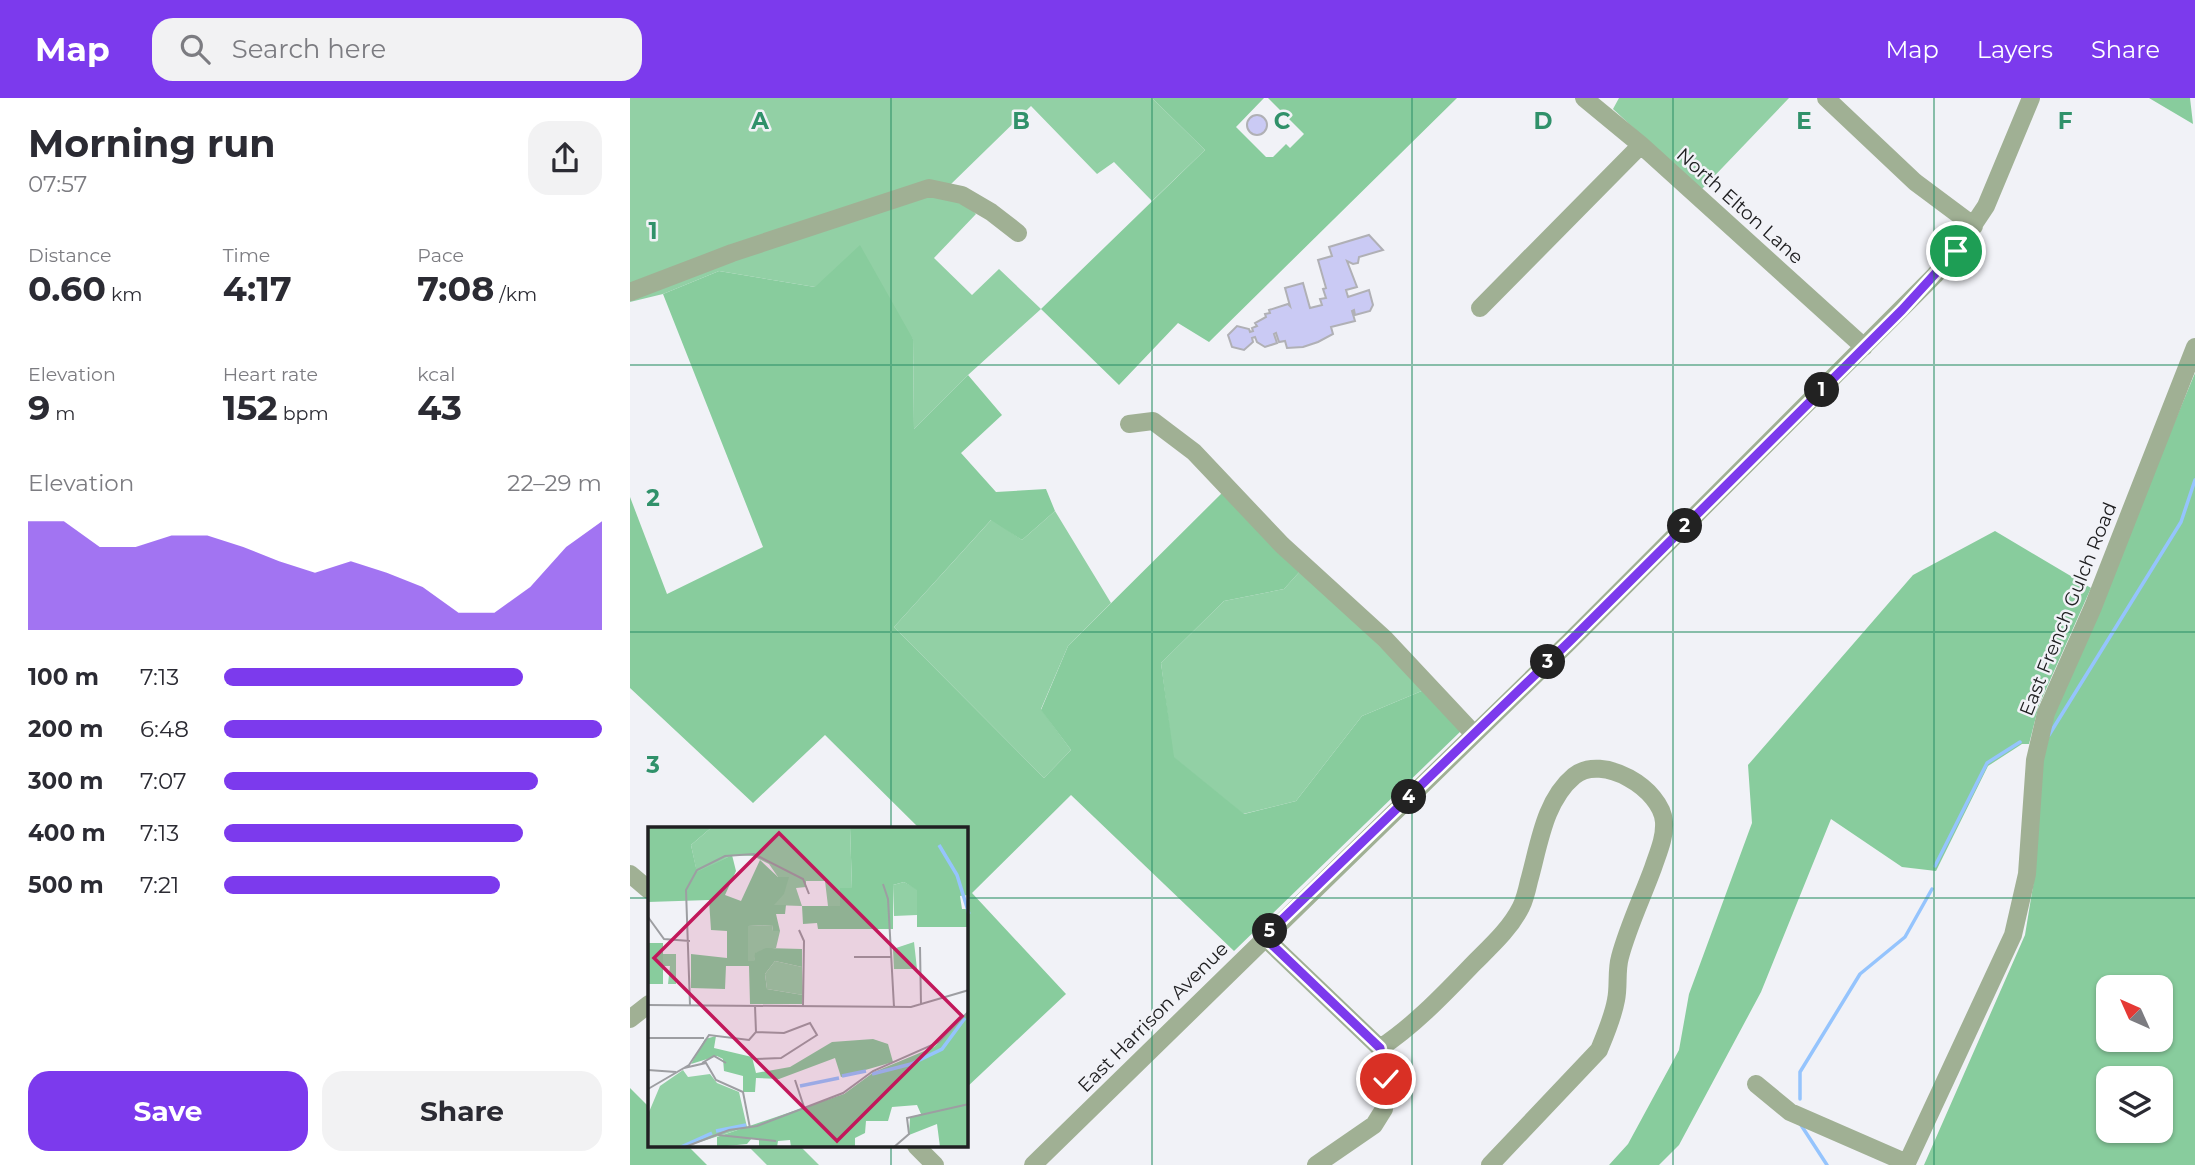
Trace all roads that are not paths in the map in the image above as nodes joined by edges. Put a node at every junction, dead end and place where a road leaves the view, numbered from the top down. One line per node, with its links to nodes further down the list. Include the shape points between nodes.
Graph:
1 (1584, 98): 4 (street, North Elton Lane)
2 (1826, 98): 5 (street, via 1915,182)
3 (2031, 98): 5 (street, East Harrison Avenue)
4 (1641, 145): 8 (street); 9 (street, North Elton Lane)
5 (1974, 226): 9 (street, East Harrison Avenue, via 1942,267)
6 (1018, 233): 7 (street, via 962,195 929,188)
7 (633, 291)
8 (1480, 308)
9 (1864, 347): 12 (street, East Harrison Avenue)
10 (2195, 347): 21 (street, East French Gulch Road, via 2093,607 2046,713 2035,760 2027,874 2013,935)
11 (1129, 424): 12 (street, via 1153,421 1194,452 1282,545 1385,639)
12 (1474, 734): 15 (street, East Harrison Avenue)
13 (630, 874): 14 (street)
14 (648, 889)
15 (1264, 937): 18 (street); 23 (street, East Harrison Avenue)
16 (648, 1005): 17 (street)
17 (630, 1020)
18 (1380, 1048): 24 (street, via 1386,1079 1384,1109 1374,1125); 25 (street, via 1440,999 1506,930 1523,905 1546,819 1556,797 1575,775 1604,769 1628,776 1654,797 1663,815 1663,835 1622,949 1608,1029 1599,1049)
19 (1756, 1084): 21 (street, via 1790,1112)
20 (918, 1148): 22 (street)
21 (1906, 1164)
22 (935, 1165)
23 (1032, 1165)
24 (1316, 1165)
25 (1490, 1165)

